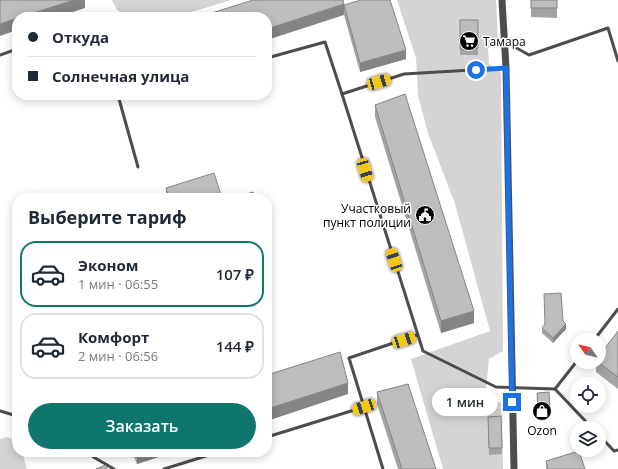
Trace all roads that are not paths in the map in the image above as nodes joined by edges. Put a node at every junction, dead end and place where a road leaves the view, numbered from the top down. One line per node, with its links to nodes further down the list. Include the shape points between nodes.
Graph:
1 (502, 0): 2 (street)
2 (504, 42): 6 (lane, via 530,55 608,28); 7 (street)
3 (12, 51): 4 (lane)
4 (0, 55)
5 (272, 57): 8 (lane, via 325,42)
6 (618, 61)
7 (506, 68): 8 (lane, via 404,74); 15 (street)
8 (342, 94): 13 (lane)
9 (119, 100): 10 (lane)
10 (138, 167)
11 (618, 309): 12 (lane)
12 (599, 333)
13 (418, 335): 15 (lane, via 423,351 496,387); 17 (lane, via 349,358)
14 (571, 369): 16 (lane)
15 (512, 388): 16 (lane); 29 (street)
16 (555, 389): 20 (lane)
17 (364, 407): 21 (lane); 28 (lane)
18 (0, 411): 19 (lane)
19 (12, 415)
20 (585, 421)
21 (272, 435)
22 (606, 442): 23 (lane, via 614,451)
23 (618, 450)
24 (94, 457): 26 (lane)
25 (203, 457): 27 (lane)
26 (114, 469)
27 (164, 469)
28 (383, 469)
29 (514, 469)

